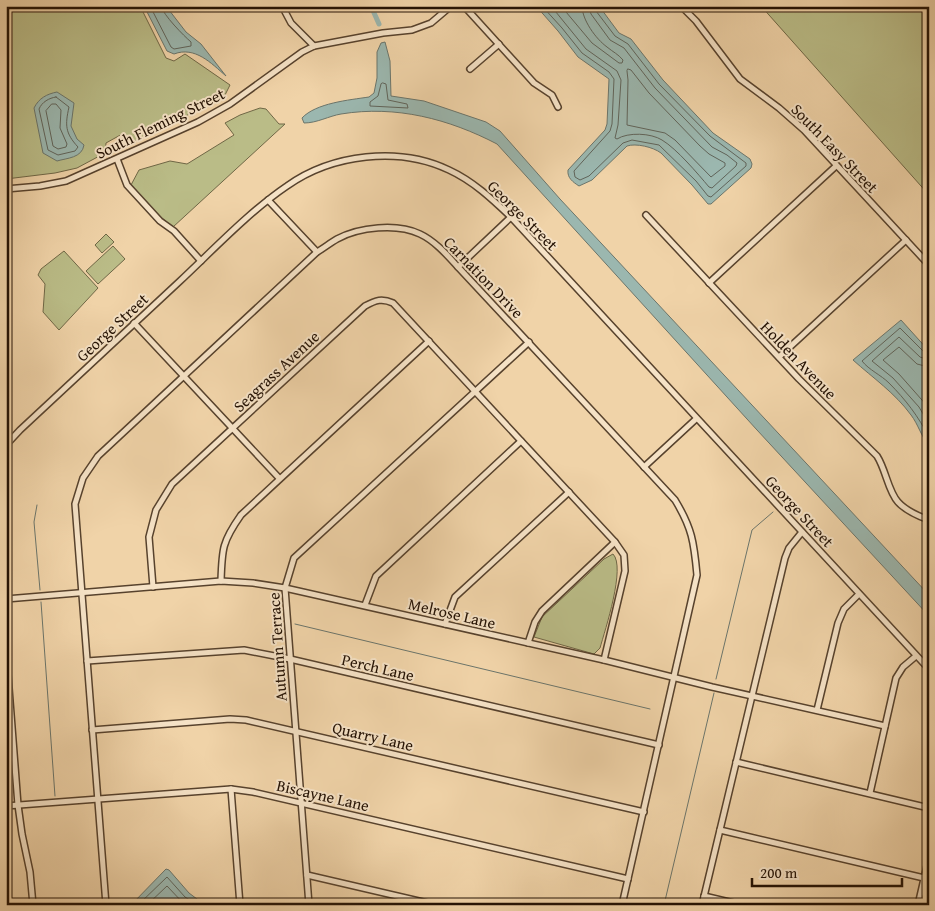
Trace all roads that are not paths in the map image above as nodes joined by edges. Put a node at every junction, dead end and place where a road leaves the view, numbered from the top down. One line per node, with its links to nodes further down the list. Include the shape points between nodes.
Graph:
1 (282, 6): 6 (street, via 291,22)
2 (451, 6): 6 (street, South Fleming Street, via 431,23 412,30)
3 (464, 6): 5 (street)
4 (681, 6): 10 (street, South Easy Street, via 740,79 793,120)
5 (499, 44): 7 (street); 8 (street, via 534,83 552,95)
6 (314, 46): 9 (street, South Fleming Street, via 214,114)
7 (470, 69)
8 (558, 107)
9 (117, 160): 11 (street, South Fleming Street, via 66,181); 17 (street, via 126,184)
10 (836, 166): 15 (street, South Easy Street); 20 (street)
11 (6, 189)
12 (268, 200): 14 (street, George Street, via 314,170 345,160 377,156 416,158 448,169 484,191); 16 (street); 17 (street, George Street)
13 (646, 214): 20 (street, Holden Avenue)
14 (512, 217): 19 (street); 27 (street, George Street)
15 (906, 240): 18 (street, South Easy Street); 24 (street)
16 (317, 252): 19 (street, Carnation Drive, via 338,238 364,230 396,227 420,234 436,244); 25 (street, Carnation Drive)
17 (201, 261): 21 (street, George Street)
18 (929, 265)
19 (458, 267): 23 (street, Carnation Drive)
20 (709, 283): 24 (street, Holden Avenue)
21 (134, 323): 25 (street); 30 (street, George Street)
22 (429, 341): 26 (street, Seagrass Avenue); 28 (street, Seagrass Avenue, via 393,303 376,300 365,306); 32 (street)
23 (529, 342): 26 (street, Autumn Terrace); 31 (street, Carnation Drive)
24 (779, 358): 34 (street, Holden Avenue, via 877,456 899,503)
25 (183, 376): 28 (street); 40 (street, Carnation Drive, via 98,456 84,478 75,504)
26 (476, 391): 29 (street, Seagrass Avenue); 39 (street, Autumn Terrace, via 294,558)
27 (696, 419): 31 (street); 35 (street, George Street)
28 (233, 428): 32 (street); 38 (street, Seagrass Avenue, via 172,484 156,510 149,538)
29 (521, 441): 33 (street, Seagrass Avenue); 43 (street, via 376,576)
30 (6, 445)
31 (644, 467): 52 (street, Carnation Drive, via 675,500 694,541 698,575)
32 (279, 478): 37 (street, via 241,515 229,532 222,552)
33 (569, 492): 36 (street, Seagrass Avenue); 44 (street, via 455,597)
34 (929, 520)
35 (802, 532): 41 (street, George Street); 53 (street, via 785,558)
36 (615, 542): 45 (street, via 542,610); 49 (street, Seagrass Avenue, via 624,555 625,572)
37 (221, 582): 38 (street, Melrose Lane); 39 (street, Melrose Lane, via 253,582)
38 (153, 587): 40 (street, Melrose Lane)
39 (285, 588): 43 (street, Melrose Lane); 48 (street, Autumn Terrace)
40 (81, 593): 42 (street, Melrose Lane); 50 (street, Carnation Drive)
41 (859, 594): 47 (street, George Street); 54 (street, via 844,610 838,623)
42 (6, 599)
43 (365, 606): 44 (street, Melrose Lane)
44 (445, 624): 45 (street, Melrose Lane)
45 (528, 643): 49 (street, Melrose Lane)
46 (6, 649): 64 (street)
47 (916, 656): 51 (street, George Street); 55 (street, via 896,678)
48 (290, 659): 50 (street, Perch Lane, via 244,650); 57 (street, Autumn Terrace); 58 (street, Perch Lane)
49 (604, 660): 52 (street, Melrose Lane)
50 (87, 661): 56 (street, Carnation Drive)
51 (929, 669)
52 (674, 678): 53 (street, Melrose Lane); 58 (street, Carnation Drive)
53 (751, 696): 54 (street, Melrose Lane); 59 (street)
54 (817, 710): 55 (street, Melrose Lane)
55 (885, 726): 61 (street)
56 (92, 730): 57 (street, Quarry Lane, via 230,719); 62 (street, Carnation Drive)
57 (295, 731): 63 (street, Autumn Terrace); 67 (street, Quarry Lane)
58 (659, 746): 67 (street, Carnation Drive)
59 (736, 762): 61 (street); 68 (street)
60 (231, 789): 62 (street, Biscayne Lane); 63 (street, Biscayne Lane); 76 (street)
61 (870, 793): 66 (street)
62 (98, 798): 64 (street, Biscayne Lane); 75 (street, Carnation Drive)
63 (300, 803): 70 (street, Autumn Terrace); 72 (street, Biscayne Lane)
64 (18, 804): 65 (street, Biscayne Lane); 74 (street)
65 (6, 806)
66 (929, 808)
67 (644, 812): 72 (street, Carnation Drive)
68 (720, 830): 71 (street); 73 (street)
69 (929, 857): 71 (street)
70 (306, 875): 77 (street, Autumn Terrace); 78 (street)
71 (924, 878): 82 (street)
72 (628, 879): 79 (street, Carnation Drive)
73 (704, 896): 80 (street); 81 (street)
74 (33, 905)
75 (106, 905)
76 (240, 905)
77 (309, 905)
78 (436, 905)
79 (622, 905)
80 (702, 905)
81 (742, 905)
82 (918, 905)

